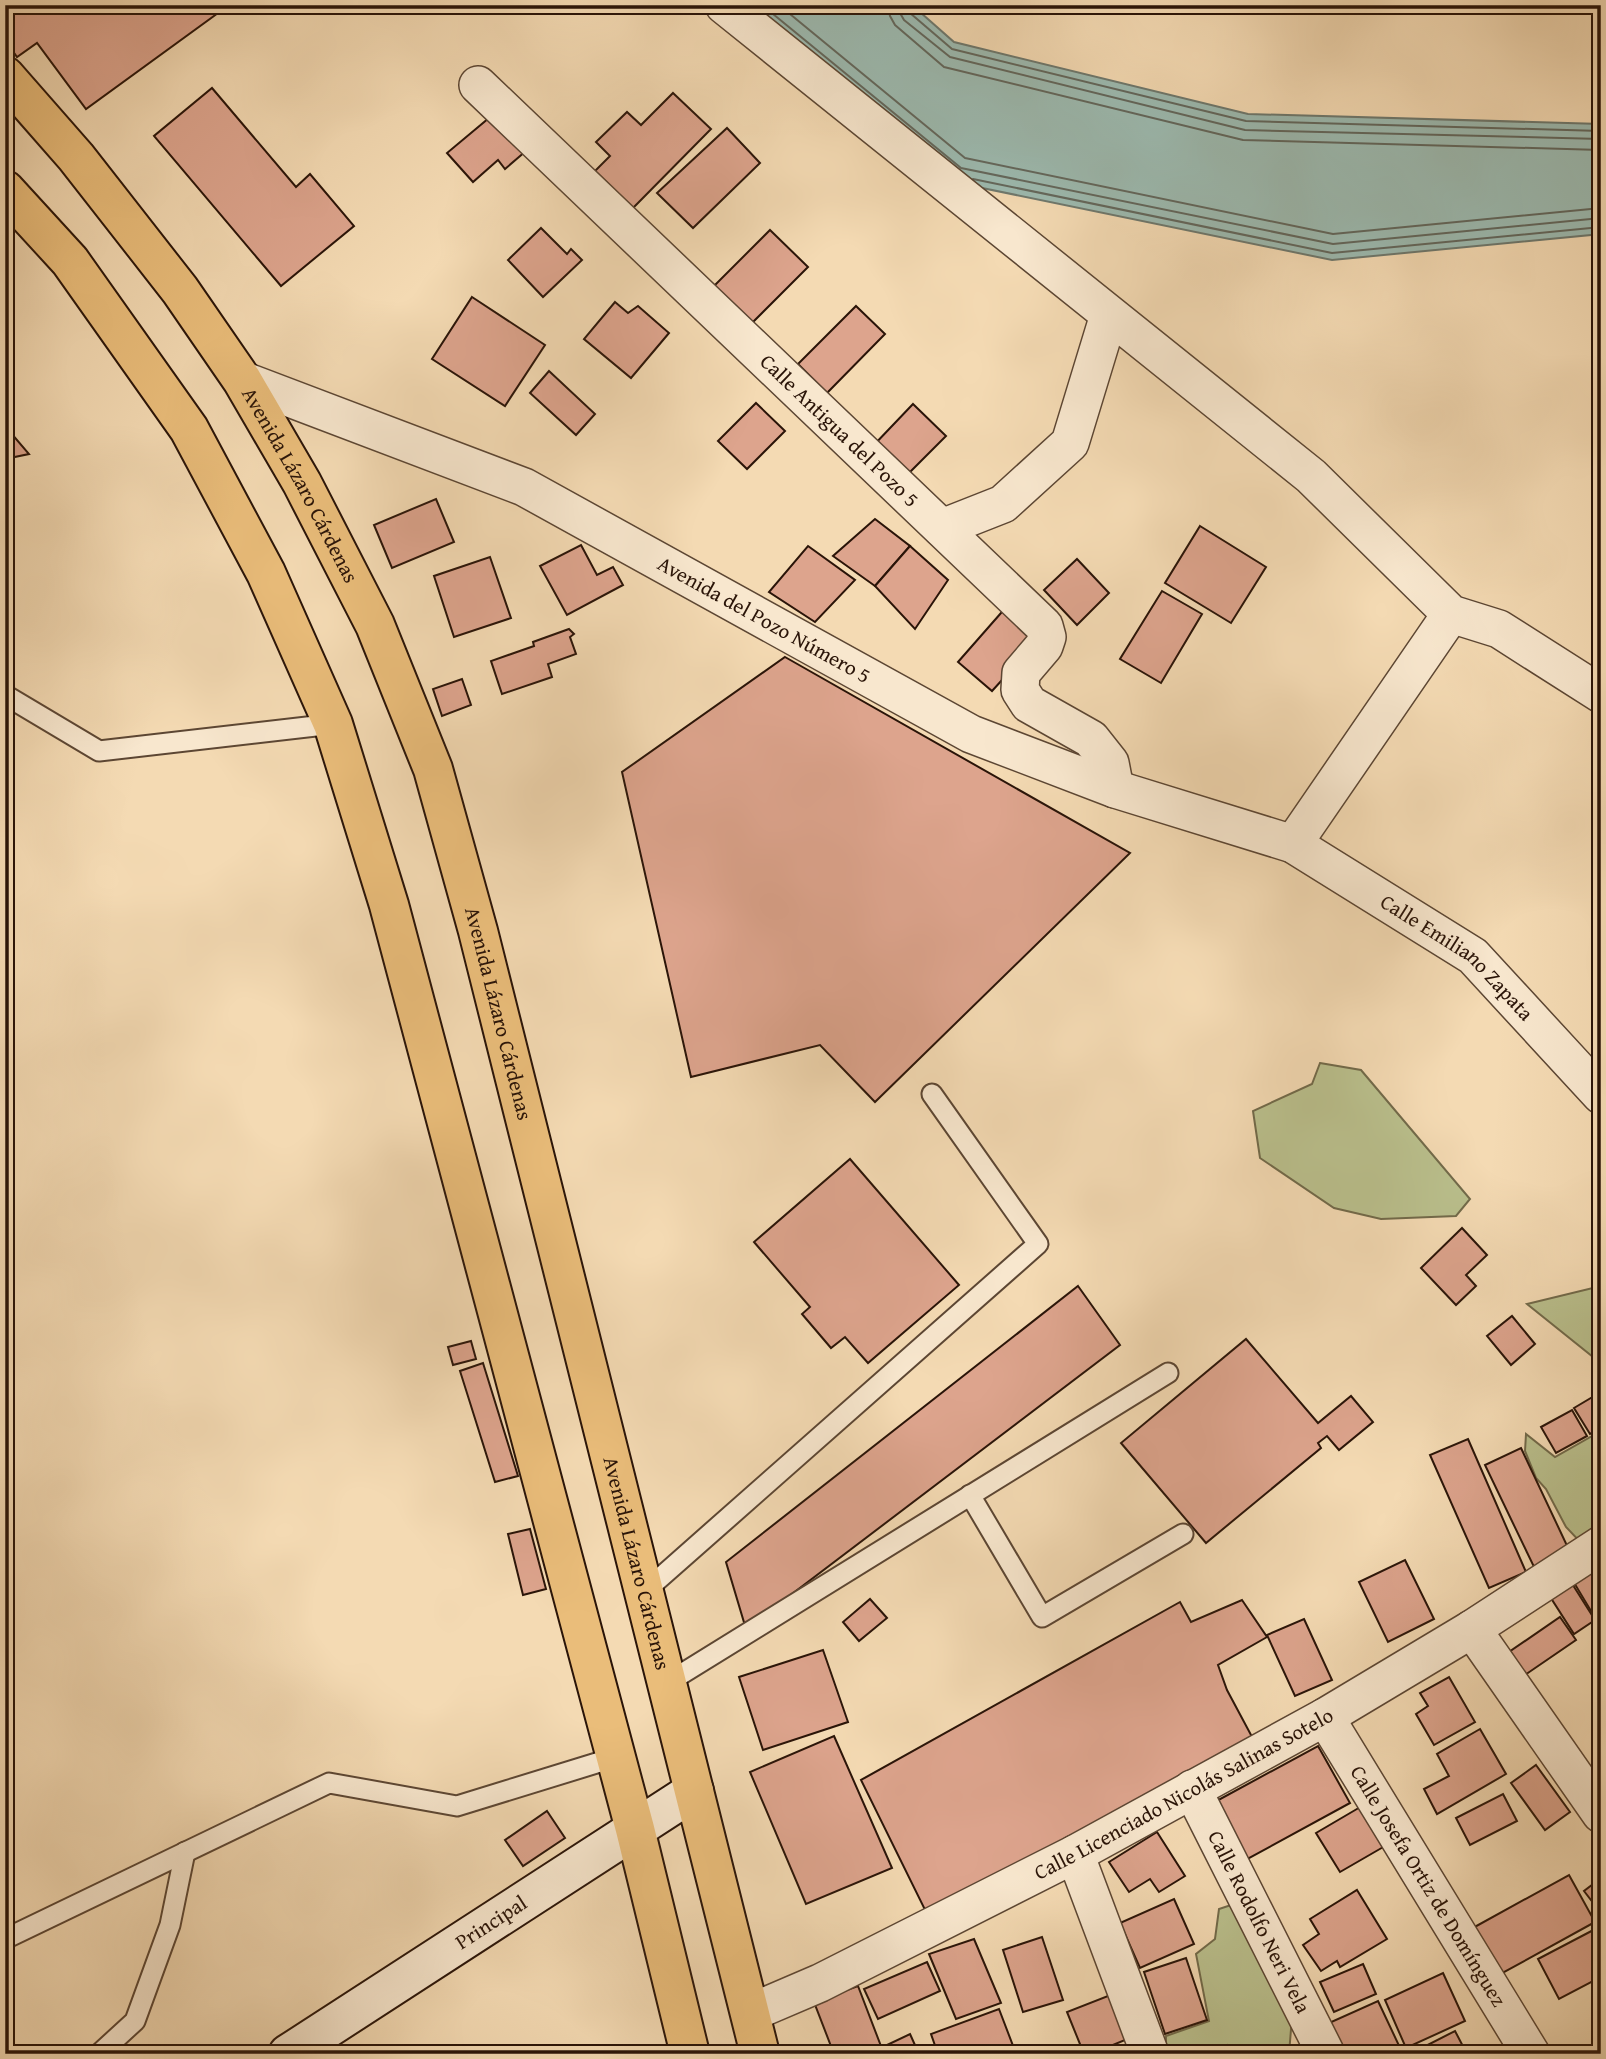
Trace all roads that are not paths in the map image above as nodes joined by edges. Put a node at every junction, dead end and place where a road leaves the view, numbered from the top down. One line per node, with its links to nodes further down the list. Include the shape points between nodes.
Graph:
1 (723, 5): 5 (street)
2 (5, 76): 6 (main road, Avenida Lázaro Cárdenas, via 84,167 180,290)
3 (478, 85): 7 (street, Calle Antigua del Pozo 5)
4 (5, 190): 11 (main road, via 70,261 189,429 266,573)
5 (1109, 315): 7 (street, via 1070,443 1003,504); 8 (street, via 1311,475)
6 (242, 380): 12 (street, Avenida del Pozo Número 5, via 524,487 971,734); 20 (main road, Avenida Lázaro Cárdenas, via 302,483 374,625 433,769)
7 (942, 528): 12 (street, Calle Antigua del Pozo 5, via 1044,626 1044,646 1021,673 1020,690 1029,704 1091,739 1110,763)
8 (1451, 614): 9 (street, via 1499,629); 13 (street)
9 (1601, 694)
10 (5, 695): 11 (lane, via 99,751)
11 (332, 724): 24 (main road, via 392,918)
12 (1115, 789): 13 (street, Avenida del Pozo Número 5)
13 (1293, 844): 15 (street, Calle Emiliano Zapata, via 1473,956)
14 (932, 1094): 20 (lane, via 1038,1244)
15 (1601, 1095)
16 (1168, 1373): 17 (lane)
17 (970, 1495): 18 (lane, via 1042,1617); 22 (lane)
18 (1183, 1534)
19 (1601, 1545): 21 (street, Calle Licenciado Nicolás Salinas Sotelo)
20 (644, 1592): 22 (main road, Avenida Lázaro Cárdenas)
21 (1472, 1629): 23 (street, Calle Licenciado Nicolás Salinas Sotelo); 27 (street)
22 (667, 1683): 26 (main road, Avenida Lázaro Cárdenas)
23 (1325, 1717): 25 (street, Calle Licenciado Nicolás Salinas Sotelo); 39 (street, Calle Josefa Ortiz de Domínguez)
24 (616, 1757): 28 (main road); 29 (lane, via 457,1806 329,1783)
25 (1192, 1790): 30 (street, Calle Licenciado Nicolás Salinas Sotelo); 38 (street, Calle Rodolfo Neri Vela)
26 (694, 1791): 28 (street, Principal); 32 (main road, Avenida Lázaro Cárdenas)
27 (1601, 1814)
28 (635, 1829): 34 (street, Principal); 35 (main road)
29 (185, 1853): 31 (lane); 33 (lane, via 170,1925 135,2021)
30 (1075, 1854): 32 (street, Calle Licenciado Nicolás Salinas Sotelo, via 820,1983); 37 (street)
31 (5, 1939)
32 (750, 2013): 36 (main road, Avenida Lázaro Cárdenas)
33 (99, 2054)
34 (288, 2054)
35 (690, 2054)
36 (760, 2054)
37 (1150, 2054)
38 (1326, 2054)
39 (1531, 2054)

